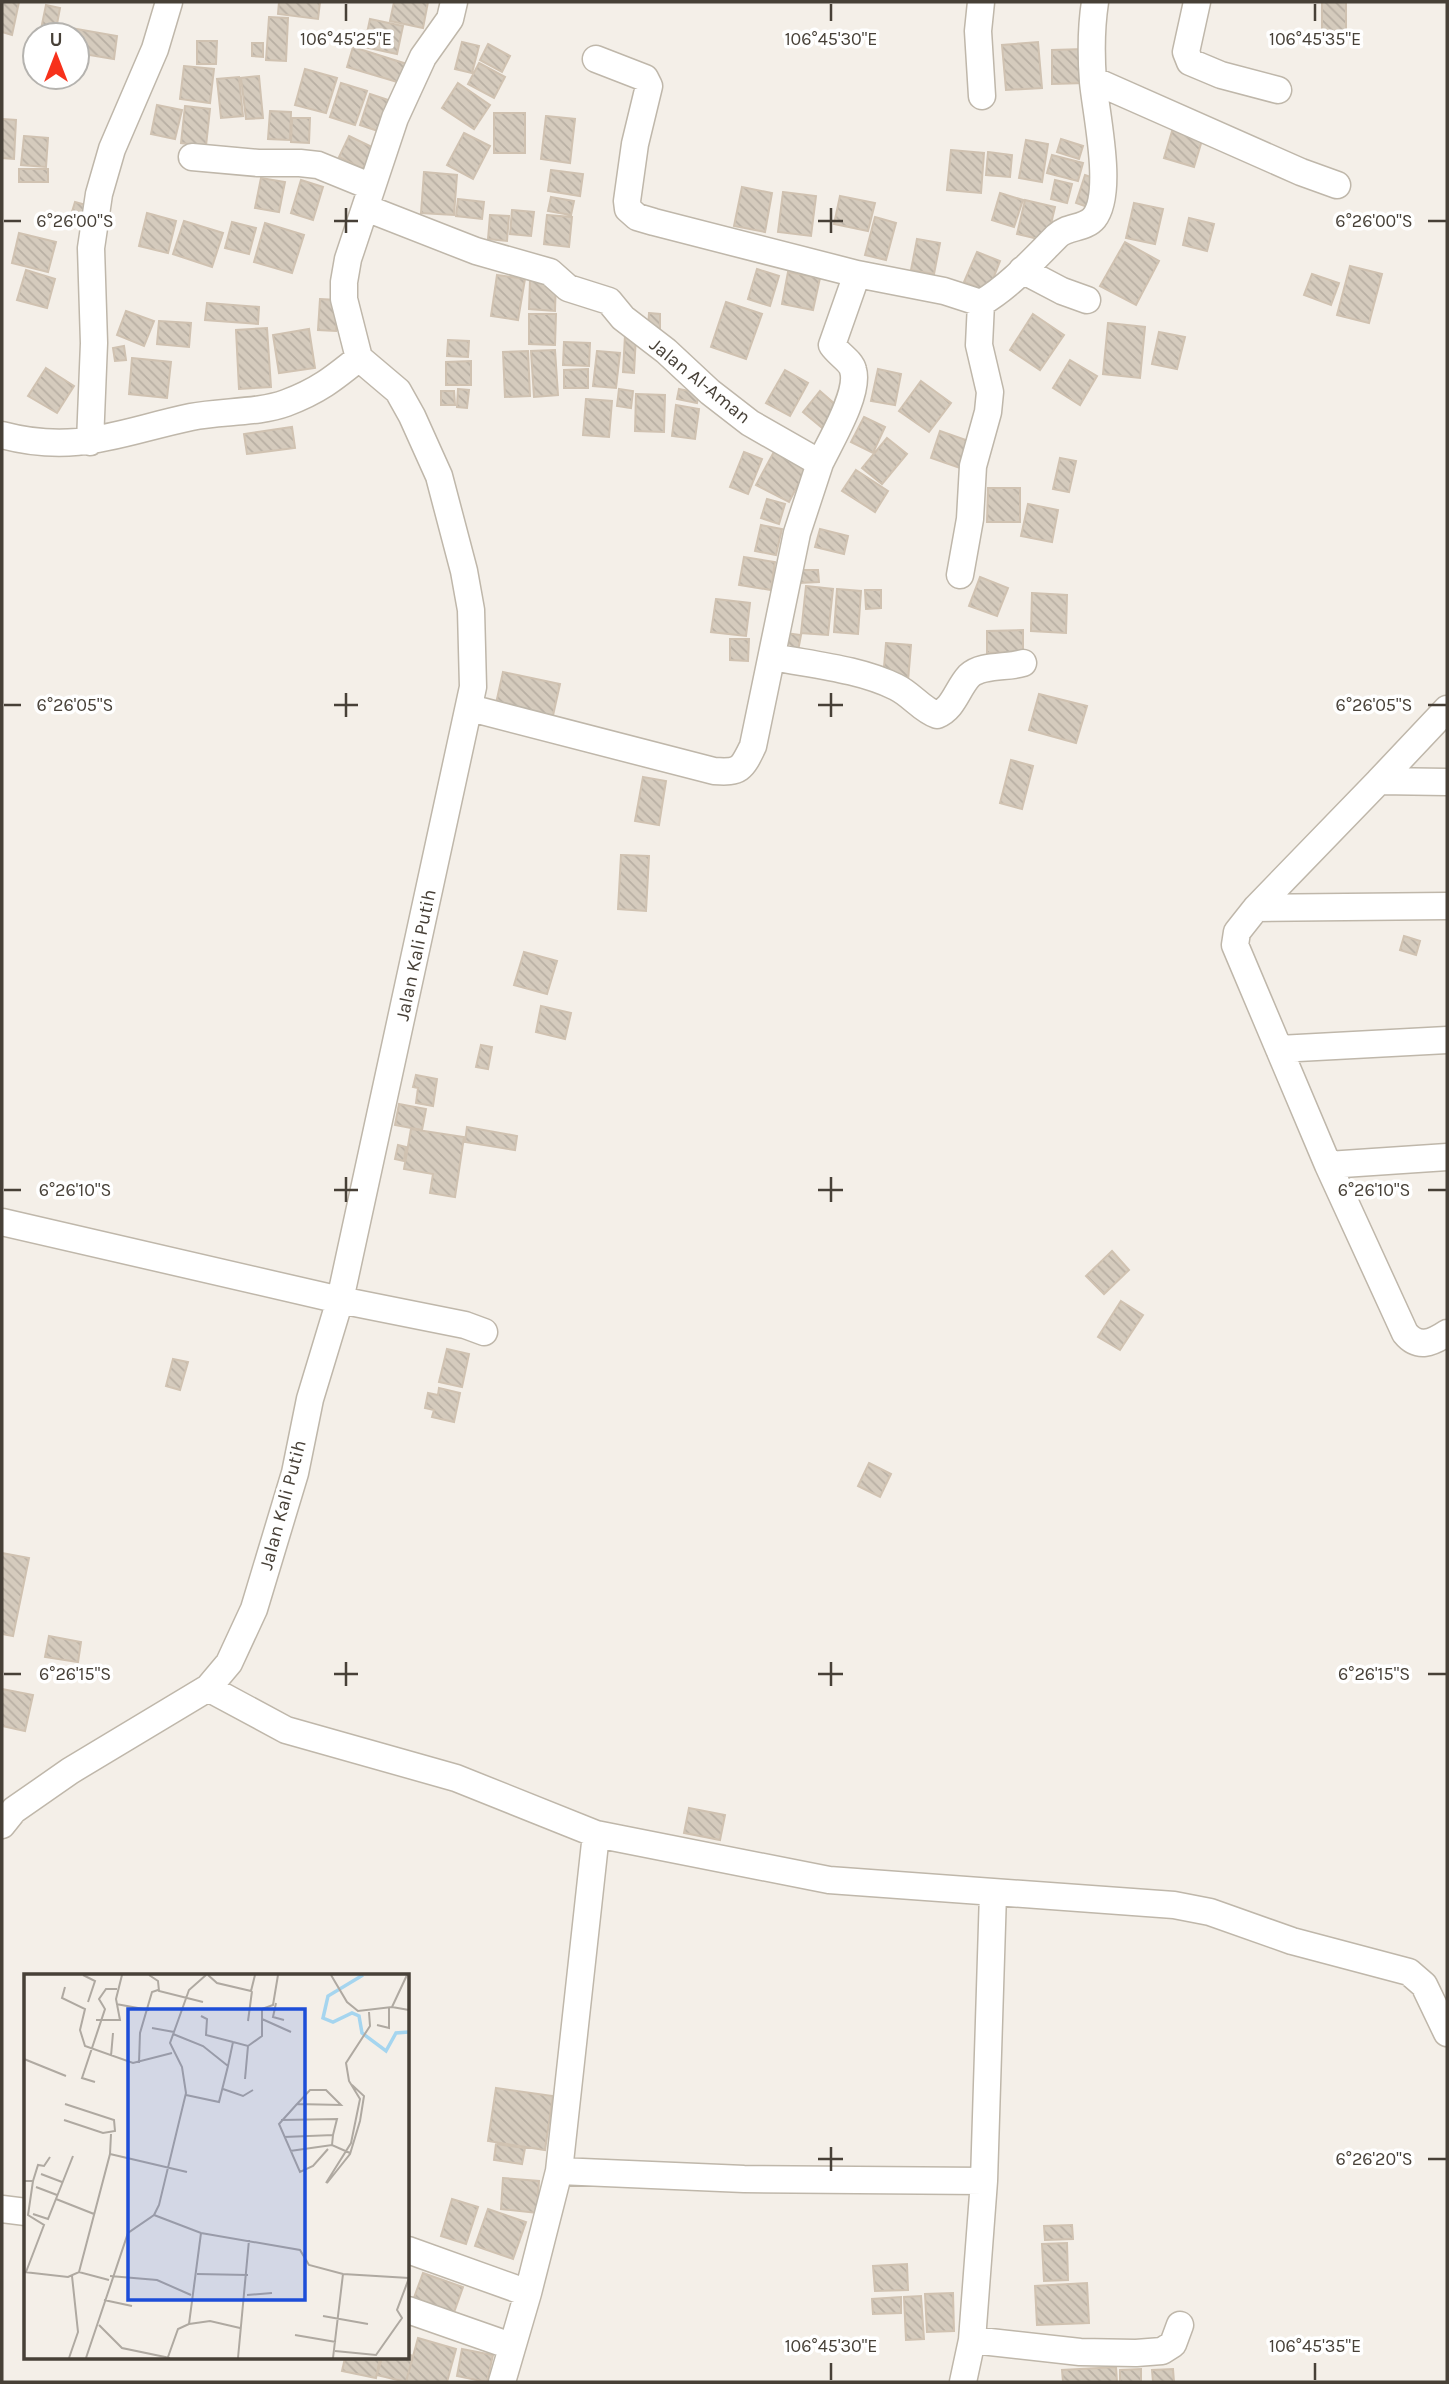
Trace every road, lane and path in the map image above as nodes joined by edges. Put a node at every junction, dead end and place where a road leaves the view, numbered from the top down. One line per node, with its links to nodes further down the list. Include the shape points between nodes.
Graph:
1 (454, 2): 12 (street, via 450,19 423,57 394,118)
2 (981, 2): 9 (street)
3 (1096, 2): 7 (street)
4 (1196, 2): 8 (street, via 1186,52 1190,62)
5 (165, 3): 19 (street, via 155,49 112,149 99,194 91,248)
6 (596, 59): 14 (street, via 645,78 649,86 627,201 637,217)
7 (1093, 80): 11 (street); 13 (street, via 1104,183 1100,206 1087,224 1063,231)
8 (1278, 90)
9 (982, 96)
10 (192, 157): 12 (street, Jalan Al-Aman, via 318,165)
11 (1338, 185)
12 (369, 197): 17 (street, via 344,282); 20 (street, Jalan Al-Aman, via 476,251 550,272 568,288 610,301 623,318 710,393 750,423)
13 (1022, 270): 15 (street); 16 (street, via 1001,292)
14 (857, 274): 16 (street); 20 (street, via 832,345 853,367 849,406)
15 (1087, 300)
16 (981, 303): 21 (street, via 979,345 990,393 973,466)
17 (359, 358): 19 (street, via 326,386 283,404 192,416); 24 (street, Jalan Kali Putih, via 398,391 439,476 471,610)
18 (2, 435): 19 (street, via 41,443)
19 (90, 442)
20 (820, 463): 22 (street, via 797,533)
21 (960, 575)
22 (773, 657): 23 (street, via 849,672 898,688 937,715 945,712 970,676); 24 (street, via 753,746 744,766 733,773)
23 (1023, 663)
24 (470, 708): 35 (street, Jalan Kali Putih)
25 (1447, 709): 26 (street)
26 (1379, 781): 27 (street); 29 (street)
27 (1447, 782)
28 (1447, 906): 29 (street)
29 (1256, 908): 31 (street, via 1237,932 1235,945)
30 (1447, 1040): 31 (street)
31 (1279, 1049): 33 (street)
32 (1447, 1157): 33 (street)
33 (1328, 1164): 37 (street, via 1405,1333 1425,1344)
34 (2, 1222): 35 (street)
35 (340, 1300): 36 (street); 38 (street, Jalan Kali Putih, via 254,1609 236,1651)
36 (484, 1332)
37 (1447, 1334)
38 (208, 1688): 39 (street, Jalan Kali Putih, via 70,1771 14,1810); 40 (street, via 286,1730 456,1778)
39 (2, 1825)
40 (596, 1834): 41 (street, via 829,1880); 43 (street)
41 (993, 1893): 42 (street, via 1186,1907 1331,1953 1409,1972 1424,1985); 44 (street)
42 (1447, 2034)
43 (559, 2171): 44 (street, via 744,2179); 48 (street)
44 (984, 2181): 51 (street)
45 (2, 2209): 46 (street)
46 (24, 2211)
47 (410, 2251): 48 (street)
48 (528, 2293): 52 (street)
49 (410, 2311): 52 (street)
50 (1180, 2325): 51 (street, via 1173,2344 1162,2351 1136,2353)
51 (972, 2340): 54 (street)
52 (511, 2346): 53 (street)
53 (502, 2382)
54 (963, 2382)

